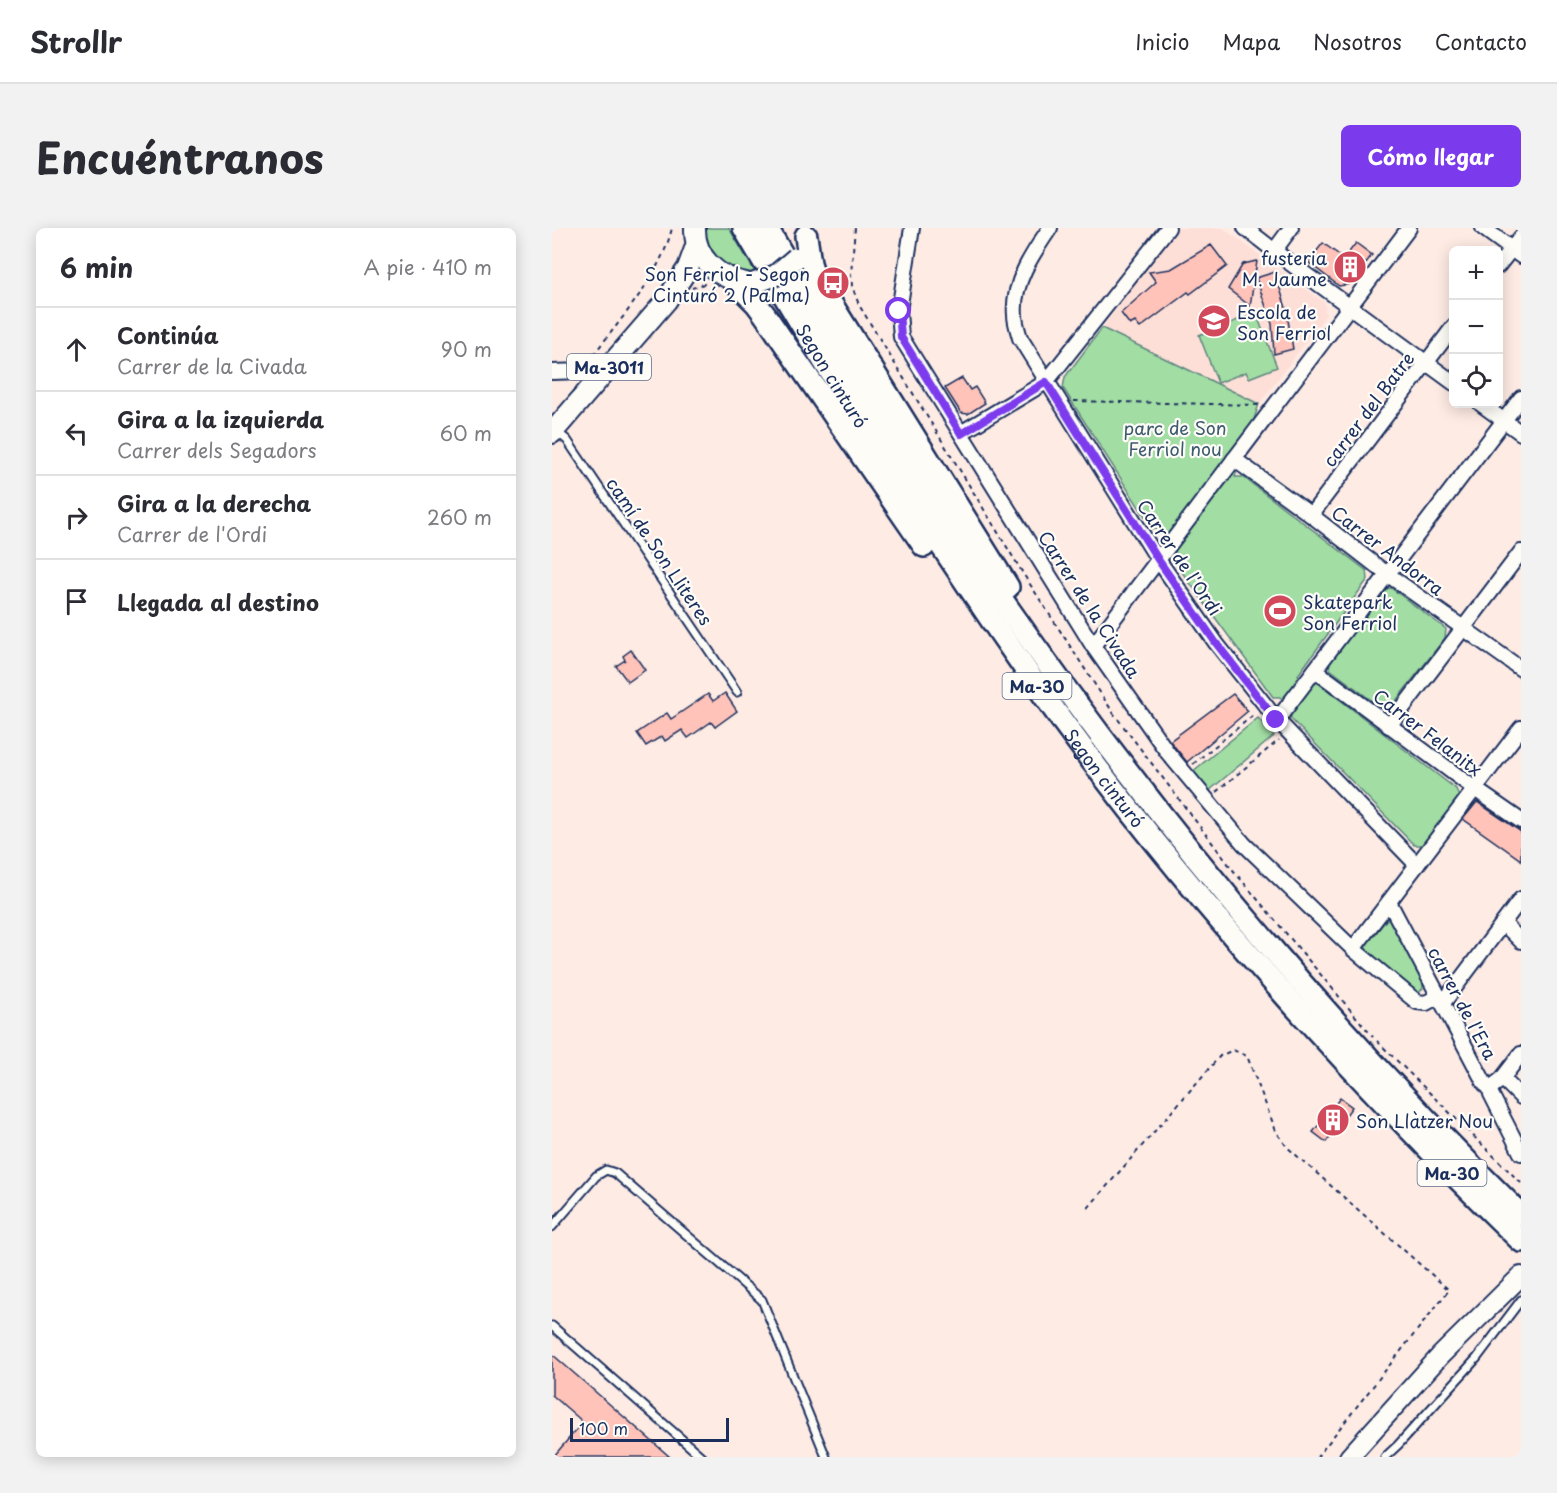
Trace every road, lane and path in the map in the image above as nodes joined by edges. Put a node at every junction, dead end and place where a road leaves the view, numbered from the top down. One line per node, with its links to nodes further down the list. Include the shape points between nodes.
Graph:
1 (672, 228): 26 (path, via 660,260)
2 (744, 228): 53 (highway, Segon cinturó / Ma-30, via 931,532)
3 (767, 228): 49 (highway, Ma-30, via 936,504)
4 (858, 228): 13 (path)
5 (912, 228): 36 (street, Carrer de la Civada, via 899,311 901,337)
6 (1050, 228): 28 (street, Carrer de l'Ordi, via 1019,283 1014,314 1020,338)
7 (1168, 228): 28 (street)
8 (1245, 228): 16 (street)
9 (1291, 228): 16 (street)
10 (1409, 228): 22 (street)
11 (1483, 228): 17 (street)
12 (806, 232): 19 (main road, Ma-3011, bridge, via 802,250 776,275 755,283); 49 (highway, via 814,276 1040,639 1074,685)
13 (856, 233)
14 (695, 237): 19 (main road, via 703,257); 21 (main road, Ma-3011, via 688,268)
15 (1521, 237): 17 (street)
16 (1274, 251): 22 (street)
17 (1516, 252): 18 (street)
18 (1503, 262)
19 (723, 279): 20 (path); 21 (main road, Ma-3011, via 698,276); 53 (highway, via 756,303 929,554 1070,744)
20 (687, 292)
21 (666, 301): 26 (main road, Ma-3011)
22 (1350, 307): 24 (street); 31 (street)
23 (1449, 333): 24 (street, carrer del Batre)
24 (1426, 363): 27 (street); 38 (street, carrer del Batre)
25 (552, 372): 26 (street)
26 (589, 377): 34 (main road, Ma-3011)
27 (1449, 379)
28 (1046, 382): 30 (street, Carrer de l'Ordi); 36 (street)
29 (1521, 398): 33 (street)
30 (1058, 400): 31 (path); 40 (street, Carrer de l'Ordi)
31 (1275, 406): 37 (street)
32 (1487, 408): 33 (street)
33 (1504, 420): 35 (street); 41 (street)
34 (554, 431): 46 (lane, camí de Son Lliteres, via 567,440)
35 (1521, 433)
36 (961, 434): 43 (street, Carrer de la Civada)
37 (1234, 459): 38 (street, Carrer Andorra); 40 (street)
38 (1311, 515): 41 (street, Carrer Andorra)
39 (1521, 552): 42 (street)
40 (1159, 561): 43 (street); 47 (street, Carrer de l'Ordi)
41 (1387, 574): 42 (street, Carrer Andorra); 45 (street)
42 (1463, 629): 44 (street, Carrer Andorra); 50 (street)
43 (1093, 646): 54 (street, Carrer de la Civada)
44 (1521, 669)
45 (1314, 670): 48 (street); 50 (street, Carrer Felanitx)
46 (737, 692)
47 (1265, 705): 48 (street, Carrer de l'Ordi); 54 (path)
48 (1276, 720): 52 (street, Carrer de l'Ordi)
49 (1091, 726): 71 (highway, Ma-30, via 1197,861 1350,1038)
50 (1389, 726): 55 (street, Carrer Felanitx)
51 (1521, 728): 55 (street)
52 (1288, 732): 56 (path); 58 (street, Carrer de l'Ordi)
53 (1098, 767): 68 (highway, Segon cinturó / Ma-30, via 1231,931)
54 (1183, 771): 56 (street, Carrer de la Civada)
55 (1475, 789): 57 (street, Carrer Felanitx); 58 (street)
56 (1207, 800): 63 (street, Carrer de la Civada, via 1244,844)
57 (1521, 821)
58 (1417, 865): 60 (street)
59 (1521, 899): 61 (street)
60 (1389, 902): 63 (street); 64 (street, carrer de l'Era)
61 (1503, 923): 62 (street); 64 (street)
62 (1521, 941)
63 (1353, 949): 64 (street, Carrer de la Civada, via 1417,1002)
64 (1441, 1000): 66 (street, carrer de l'Era, via 1485,1084)
65 (1521, 1054): 66 (street)
66 (1496, 1084): 67 (street, via 1506,1082); 69 (street, carrer de l'Era, via 1491,1094)
67 (1521, 1097)
68 (1385, 1104): 73 (highway, Segon cinturó / Ma-30); 74 (highway, via 1411,1142)
69 (1521, 1153)
70 (1088, 1208): 80 (path, via 1220,1056 1233,1050 1247,1056 1276,1131 1287,1147 1449,1290)
71 (1521, 1215)
72 (552, 1227): 79 (lane, via 596,1176 606,1170 615,1173 762,1300)
73 (1521, 1241)
74 (1521, 1255)
75 (1521, 1276): 81 (main road, via 1440,1356)
76 (1521, 1300): 82 (lane, via 1477,1358)
77 (552, 1326): 78 (lane)
78 (702, 1457)
79 (826, 1457)
80 (1317, 1457)
81 (1349, 1457)
82 (1385, 1457)

